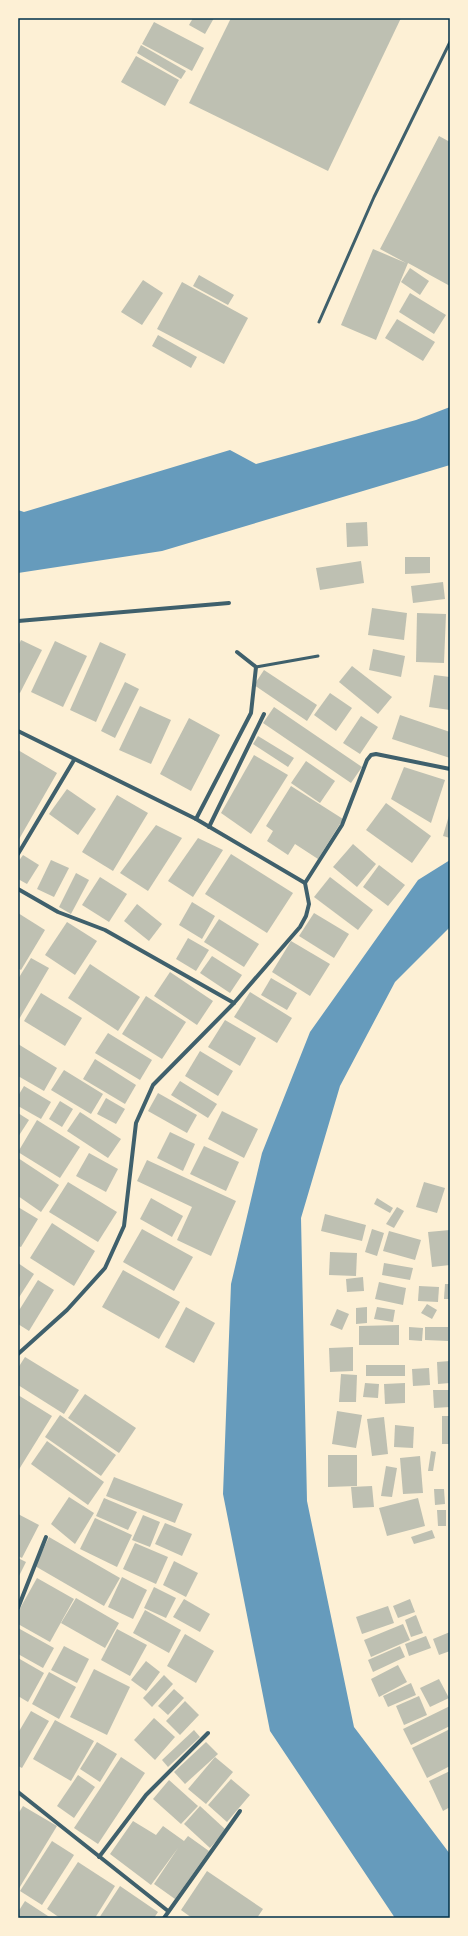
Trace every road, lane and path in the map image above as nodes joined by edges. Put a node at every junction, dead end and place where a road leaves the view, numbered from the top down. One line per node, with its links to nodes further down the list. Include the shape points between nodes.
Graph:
1 (450, 42): 2 (lane, via 374,197)
2 (319, 322)
3 (229, 603): 4 (street)
4 (18, 621)
5 (237, 652): 7 (street)
6 (318, 656): 7 (lane)
7 (256, 667): 12 (street, via 251,713)
8 (264, 714): 13 (street)
9 (18, 732): 10 (street)
10 (74, 760): 12 (street); 14 (street)
11 (450, 769): 15 (street, via 371,755 342,825)
12 (196, 819): 13 (street)
13 (209, 827): 15 (street)
14 (18, 854)
15 (305, 884): 17 (street, via 310,904 300,927)
16 (18, 889): 17 (street, via 58,912 105,930)
17 (234, 1003): 18 (street, via 153,1085 136,1123 124,1226 105,1268 68,1310)
18 (18, 1354)
19 (46, 1537): 20 (street)
20 (18, 1608)
21 (208, 1733): 24 (street, via 146,1795)
22 (18, 1792): 24 (street)
23 (240, 1811): 25 (street)
24 (99, 1857): 25 (street)
25 (168, 1911): 26 (street)
26 (164, 1918)

